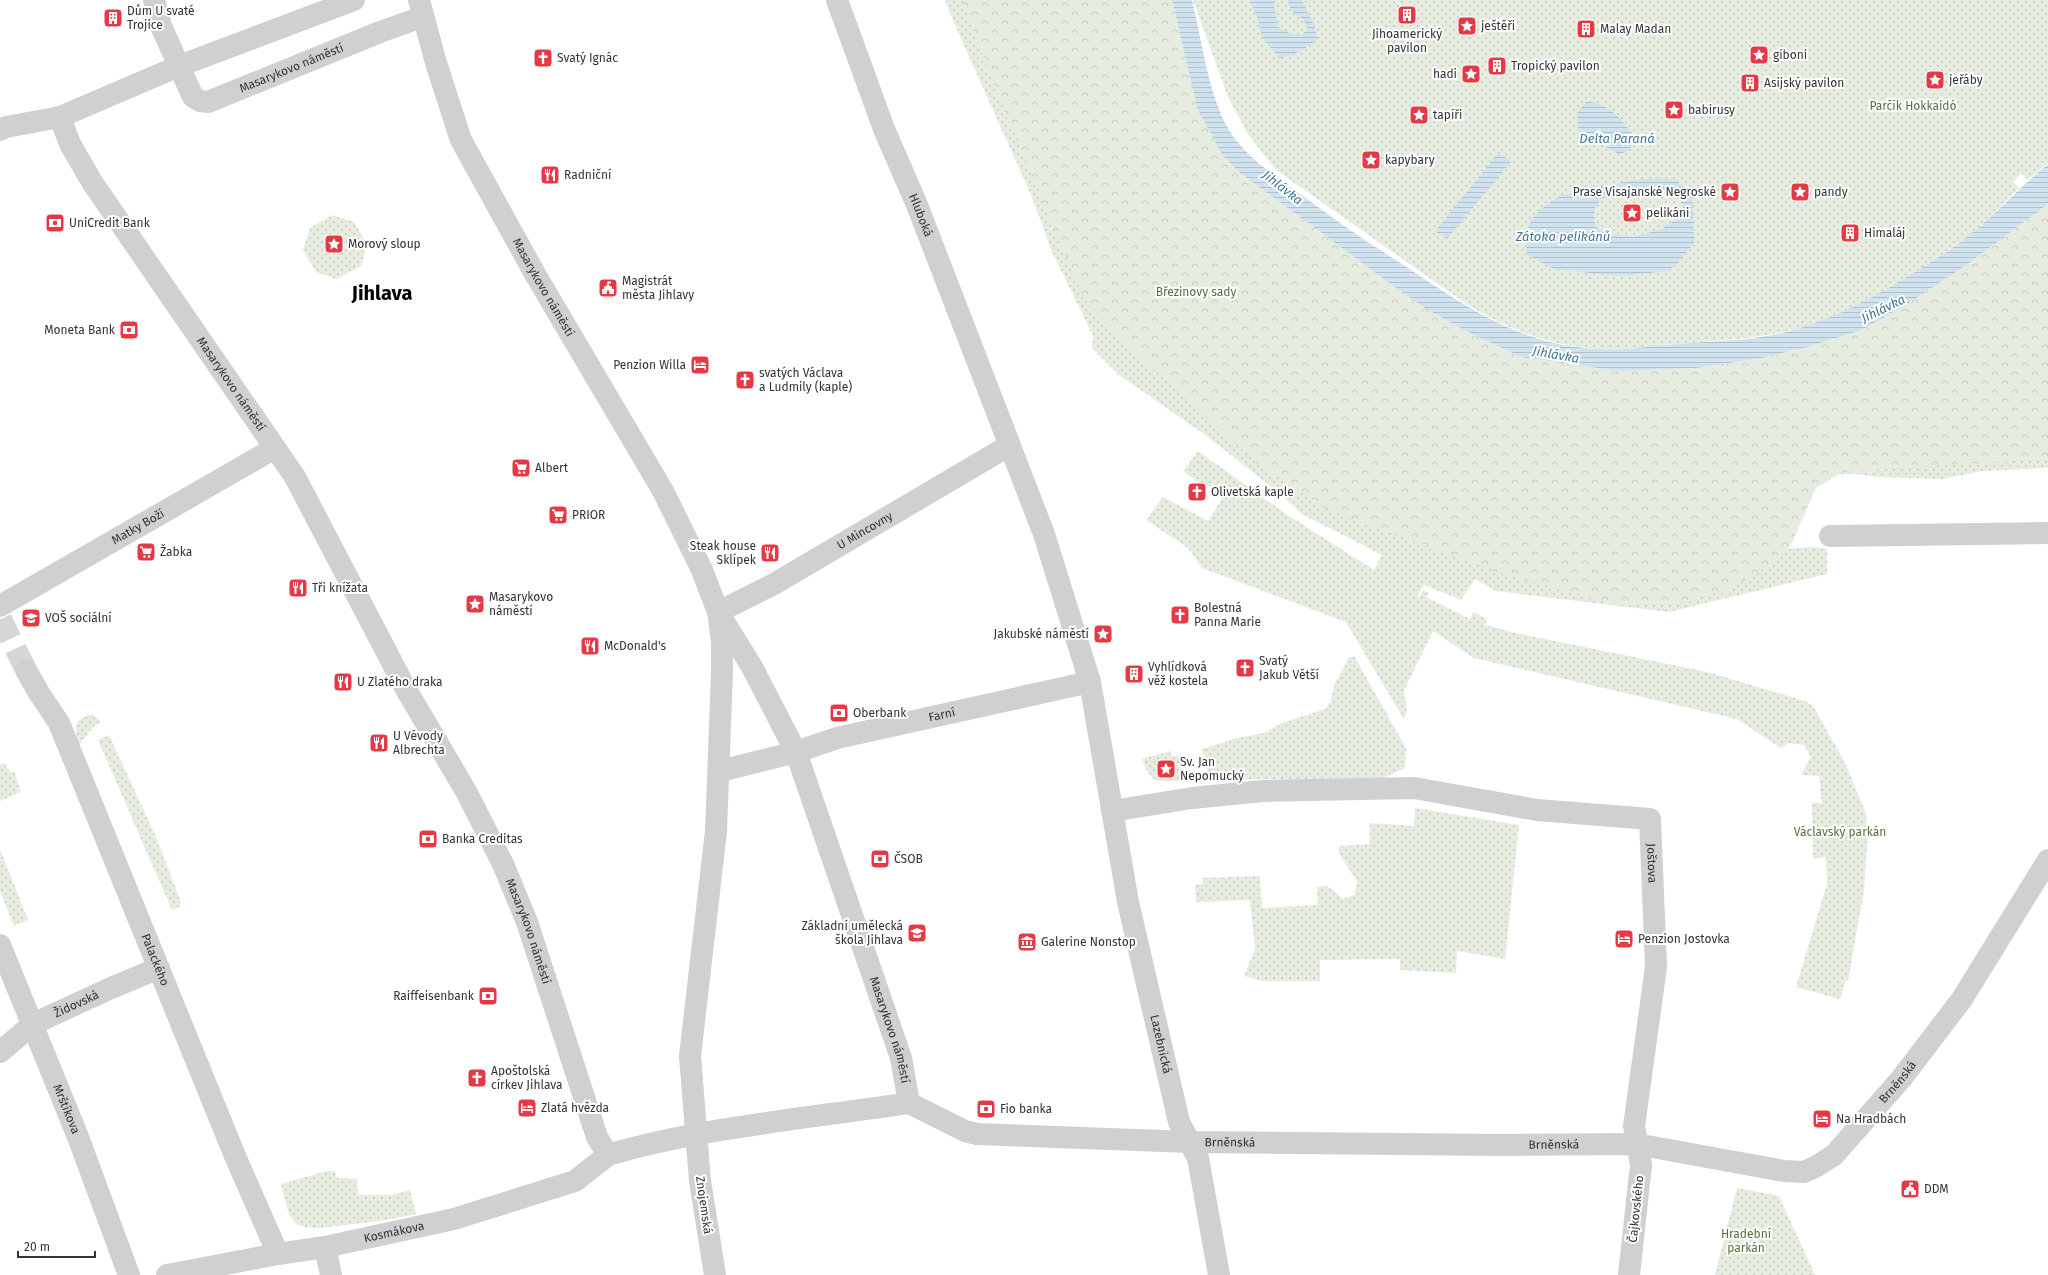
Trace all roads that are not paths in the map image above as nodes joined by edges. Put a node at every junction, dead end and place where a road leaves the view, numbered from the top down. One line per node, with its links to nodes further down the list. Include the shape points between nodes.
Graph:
1 (154, 0): 5 (street, Masarykovo náměstí, via 161,26)
2 (354, 0): 5 (street)
3 (837, 0): 8 (street, Hluboká, via 884,128 917,205)
4 (421, 9): 5 (street, Masarykovo náměstí, via 380,32 208,102 193,97); 12 (street, Masarykovo náměstí, via 461,140 538,280 663,491 702,570)
5 (179, 66): 6 (street)
6 (60, 117): 7 (street); 9 (street, Masarykovo náměstí, via 70,144 92,182)
7 (0, 130)
8 (1007, 437): 12 (street, U Mincovny, via 774,584); 15 (street, Hluboká, via 1044,534)
9 (275, 448): 13 (street, Matky Boží); 28 (street, Masarykovo náměstí, via 295,477 407,691 467,793 503,864 526,922 597,1137)
10 (2048, 533): 11 (street)
11 (1830, 536)
12 (718, 612): 16 (street, Masarykovo náměstí, via 752,667); 17 (street, Masarykovo náměstí, via 722,643)
13 (0, 614)
14 (26, 670): 21 (street, Palackého, via 60,723)
15 (1090, 682): 16 (street, Farní, via 837,738); 18 (street)
16 (796, 752): 17 (street); 24 (street, Masarykovo náměstí, via 901,1058)
17 (720, 770): 25 (street, Masarykovo náměstí, via 716,831 690,1056)
18 (1112, 811): 26 (street, Lazebnická, via 1128,902 1179,1122); 27 (street, Joštova, via 1192,798 1263,791 1414,788 1537,810 1650,819 1656,967 1634,1126)
19 (2048, 860): 27 (street, Brněnská, via 1962,998 1901,1079 1834,1155 1804,1172 1784,1171)
20 (0, 945): 22 (street, Mrštíkova)
21 (159, 968): 22 (street, Židovská); 30 (street, Palackého, via 232,1149)
22 (33, 1024): 23 (street, Židovská); 31 (street, Mrštíkova)
23 (0, 1052)
24 (909, 1103): 25 (street); 26 (street, Brněnská, via 965,1131 977,1134)
25 (695, 1135): 28 (street); 34 (street, Znojemská)
26 (1190, 1142): 27 (street, Brněnská); 35 (street, Lazebnická, via 1198,1158)
27 (1636, 1144): 36 (street, Čajkovského, via 1641,1165)
28 (608, 1155): 29 (street, Kosmákova, via 575,1181 454,1219)
29 (325, 1247): 30 (street, Kosmákova); 33 (street)
30 (278, 1254): 32 (street, Kosmákova)
31 (129, 1275)
32 (167, 1275)
33 (331, 1275)
34 (715, 1275)
35 (1219, 1275)
36 (1629, 1275)

